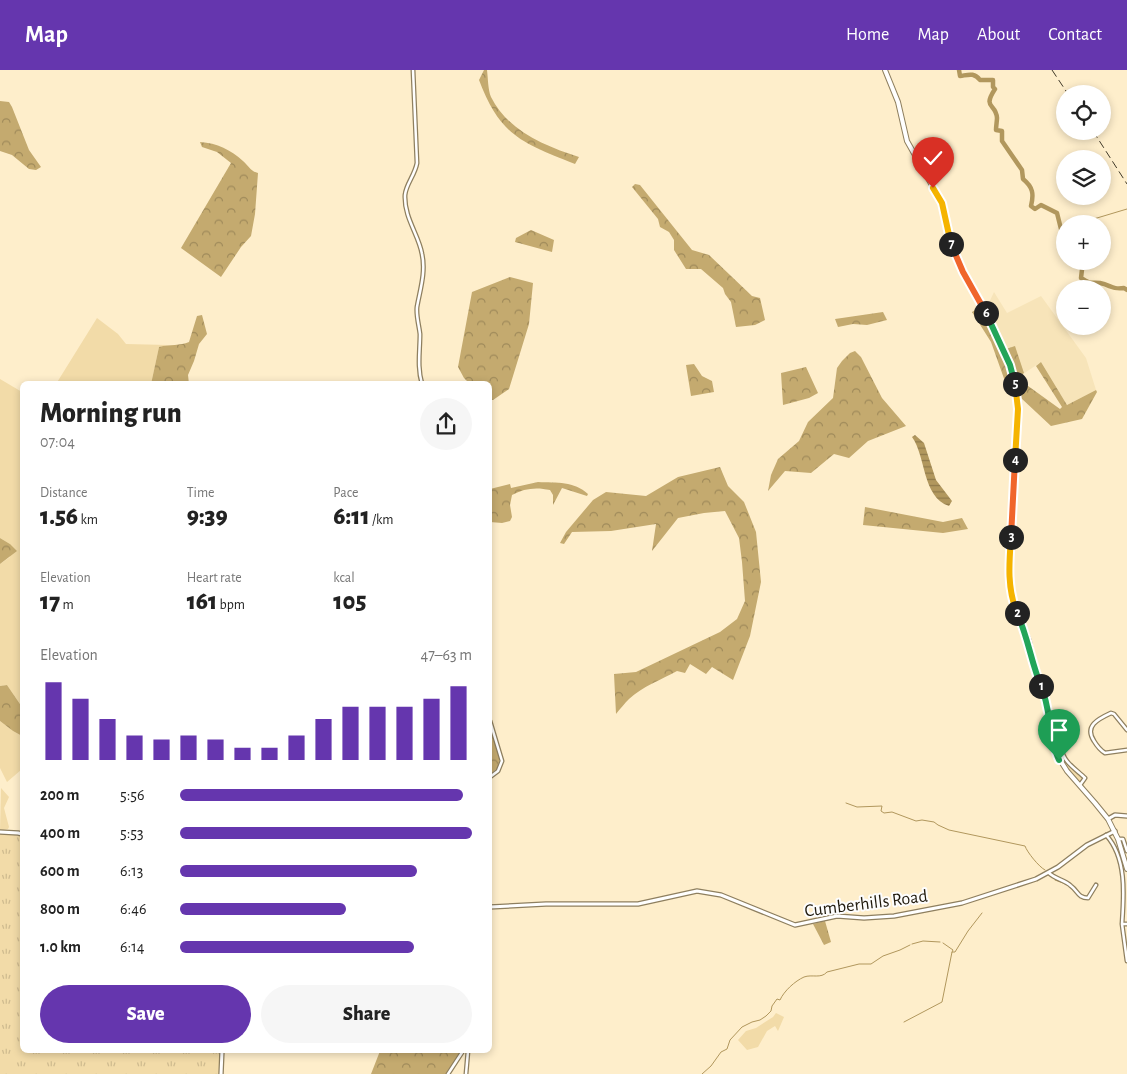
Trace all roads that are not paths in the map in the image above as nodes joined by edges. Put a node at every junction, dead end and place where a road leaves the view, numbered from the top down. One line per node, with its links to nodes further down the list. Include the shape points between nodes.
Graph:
1 (413, 70): 3 (street, via 417,163 405,196 423,255 417,314)
2 (884, 70): 9 (main road, via 898,102 907,141 942,203 956,257 997,336 1015,380 1018,409 1008,577 1010,593 1029,641 1057,755 1066,771)
3 (421, 381)
4 (492, 728): 8 (street, via 502,761)
5 (1127, 730): 7 (street, via 1114,714 1092,725 1090,730 1090,735 1105,753)
6 (1062, 749): 9 (street, via 1068,762 1085,778)
7 (1127, 750)
8 (492, 775)
9 (1080, 785): 11 (main road)
10 (1127, 816): 11 (street, via 1115,815)
11 (1108, 819): 12 (main road)
12 (1115, 831): 15 (street, Cumberhills Road); 16 (main road)
13 (0, 832): 14 (street)
14 (20, 834)
15 (1106, 835): 18 (street, via 1114,843); 20 (street, Cumberhills Road)
16 (1118, 839): 17 (street, via 1123,839); 18 (main road)
17 (1127, 851)
18 (1123, 862): 19 (main road); 23 (street)
19 (1127, 869)
20 (1049, 873): 21 (street, via 1072,886 1083,898 1090,896); 22 (street, Cumberhills Road, via 962,903 894,916 837,916 795,925 722,895 697,891 638,904)
21 (1096, 885)
22 (492, 907)
23 (1122, 924): 24 (street); 25 (street)
24 (1127, 924)
25 (1127, 961)
26 (222, 1053): 29 (street)
27 (462, 1053): 30 (street)
28 (468, 1053): 31 (street)
29 (222, 1074)
30 (448, 1074)
31 (466, 1074)

